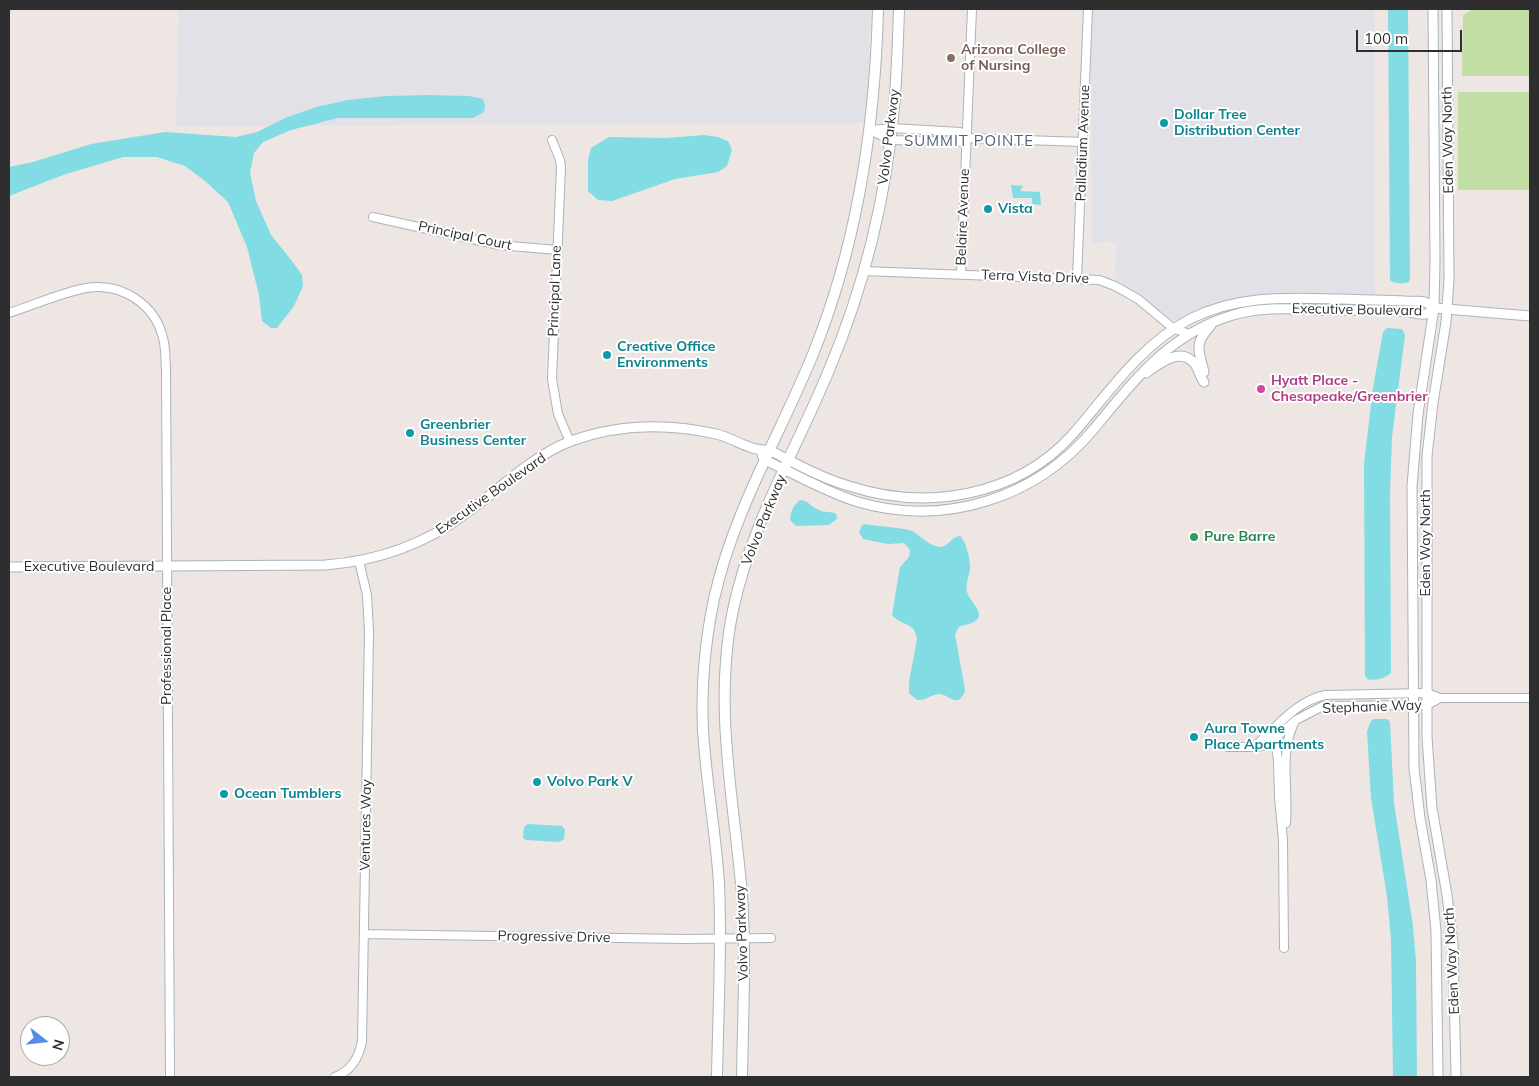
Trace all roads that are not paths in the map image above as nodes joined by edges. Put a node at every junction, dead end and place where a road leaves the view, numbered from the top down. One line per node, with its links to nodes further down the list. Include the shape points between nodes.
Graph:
1 (878, 9): 8 (main road, Volvo Parkway)
2 (899, 9): 7 (main road, Volvo Parkway)
3 (972, 9): 9 (street, Belaire Avenue)
4 (1088, 9): 12 (street, Palladium Avenue)
5 (1433, 9): 18 (street, Eden Way North)
6 (1447, 9): 19 (street, Eden Way North)
7 (892, 128): 8 (street); 9 (street, via 960,132); 11 (main road, Volvo Parkway)
8 (870, 130): 11 (street); 27 (main road, Volvo Parkway, via 855,218 831,306 803,378)
9 (966, 138): 11 (street, via 960,142); 12 (street); 16 (street, Belaire Avenue)
10 (552, 140): 14 (street, Principal Lane, via 560,160)
11 (890, 140): 15 (main road, Volvo Parkway, via 882,196)
12 (1083, 142): 17 (street, Palladium Avenue)
13 (373, 217): 14 (street, Principal Court, via 500,245)
14 (557, 250): 26 (street, Principal Lane, via 552,385 558,414)
15 (863, 271): 16 (street, Terra Vista Drive); 28 (main road, Volvo Parkway, via 836,353)
16 (961, 274): 17 (street, Terra Vista Drive)
17 (1077, 278): 23 (street, Terra Vista Drive, via 1099,280 1115,286 1138,299)
18 (1434, 308): 19 (street); 22 (street, Executive Boulevard, via 1425,314 1271,308 1243,312); 23 (street, Executive Boulevard, via 1427,302 1266,298 1220,307); 33 (street, Eden Way North, via 1413,462)
19 (1447, 309): 21 (street); 32 (street, Eden Way North, via 1427,456)
20 (9, 313): 30 (street, Professional Place, via 100,287 136,298 160,326 165,345)
21 (1530, 316)
22 (1213, 322): 24 (street, Executive Boulevard); 25 (street, via 1199,344 1204,382 1193,362 1180,356 1166,359)
23 (1174, 329): 24 (street, Terra Vista Drive); 28 (street, Executive Boulevard, via 1137,358 1062,445 1030,468 973,493 920,499 894,497 848,486)
24 (1190, 334): 25 (street, Executive Boulevard, via 1152,361)
25 (1134, 381): 28 (street, Executive Boulevard, via 1084,440 1056,466 1009,494 973,506 921,512 882,508 844,497)
26 (570, 442): 27 (street, Executive Boulevard, via 629,427 666,426 717,434); 29 (street, Executive Boulevard, via 542,456 467,513 424,540 399,551)
27 (765, 454): 28 (street, Executive Boulevard); 46 (main road, Volvo Parkway, via 728,548 714,599 706,650 703,728 718,874)
28 (786, 464): 44 (main road, Volvo Parkway, via 746,561 733,612 726,662 725,740)
29 (359, 561): 30 (street, Executive Boulevard, via 325,565); 43 (street, Ventures Way, via 369,618)
30 (167, 566): 31 (street, Executive Boulevard); 48 (street, Professional Place)
31 (9, 567)
32 (1427, 693): 33 (street, Stephanie Way); 34 (street, Stephanie Way); 37 (street, Eden Way North)
33 (1414, 694): 36 (street, Eden Way North); 39 (street, Stephanie Way, via 1334,694 1319,697 1298,707)
34 (1440, 698): 35 (street, Stephanie Way); 37 (street, Stephanie Way)
35 (1530, 698)
36 (1414, 705): 37 (street, Stephanie Way); 38 (street, Stephanie Way, via 1329,706 1313,710); 52 (street, Eden Way North, via 1416,792 1436,931)
37 (1427, 705): 53 (street, Eden Way North, via 1432,808 1453,944)
38 (1296, 720): 39 (street, Stephanie Way); 41 (street, via 1286,747)
39 (1273, 735): 40 (street, Stephanie Way, via 1262,746); 41 (street, via 1281,746); 42 (street, via 1278,754)
40 (1226, 747)
41 (1286, 792): 42 (street)
42 (1283, 840): 47 (street)
43 (364, 934): 46 (street, Progressive Drive); 49 (street, Ventures Way, via 361,1050 353,1064)
44 (744, 938): 45 (street, Progressive Drive); 46 (street, Progressive Drive); 51 (main road, Volvo Parkway)
45 (771, 938)
46 (719, 939): 50 (main road, Volvo Parkway)
47 (1284, 948)
48 (170, 1077)
49 (335, 1077)
50 (717, 1077)
51 (742, 1077)
52 (1438, 1077)
53 (1456, 1077)

